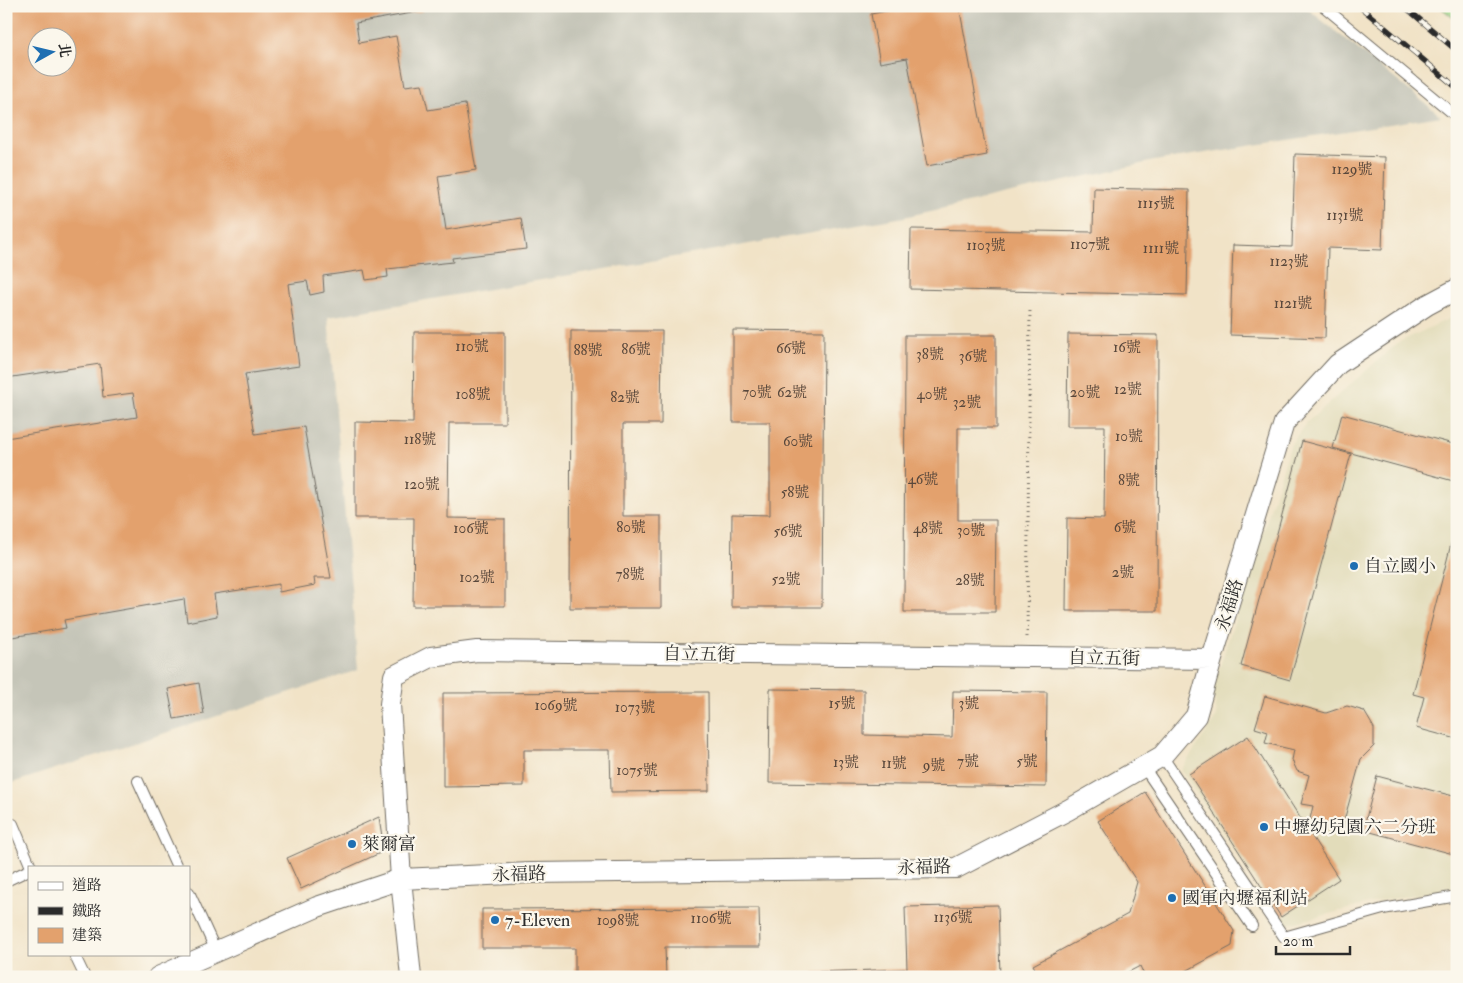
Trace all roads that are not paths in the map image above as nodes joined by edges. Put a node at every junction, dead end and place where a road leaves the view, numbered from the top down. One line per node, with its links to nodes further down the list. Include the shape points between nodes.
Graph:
1 (1323, 6): 2 (lane)
2 (1457, 117)
3 (1457, 289): 4 (street, 永福路, via 1338,364 1284,423)
4 (1212, 659): 5 (street, 永福路, via 1196,716); 12 (street, 自立五街, via 477,651 431,656 394,676 390,704)
5 (1162, 756): 6 (street, 永福路); 15 (lane, via 1284,937 1383,909)
6 (1142, 766): 12 (street, 永福路, via 1068,810 956,868 531,873); 16 (lane)
7 (138, 781): 10 (lane)
8 (13, 824): 9 (lane)
9 (31, 866)
10 (177, 866)
11 (28, 870): 13 (lane)
12 (401, 879): 17 (street, 永福路, via 317,907); 21 (street)
13 (6, 881)
14 (190, 894): 17 (lane)
15 (1457, 896)
16 (1252, 926)
17 (216, 951): 20 (street, 永福路)
18 (75, 956): 19 (lane)
19 (85, 977)
20 (158, 977)
21 (411, 977)

